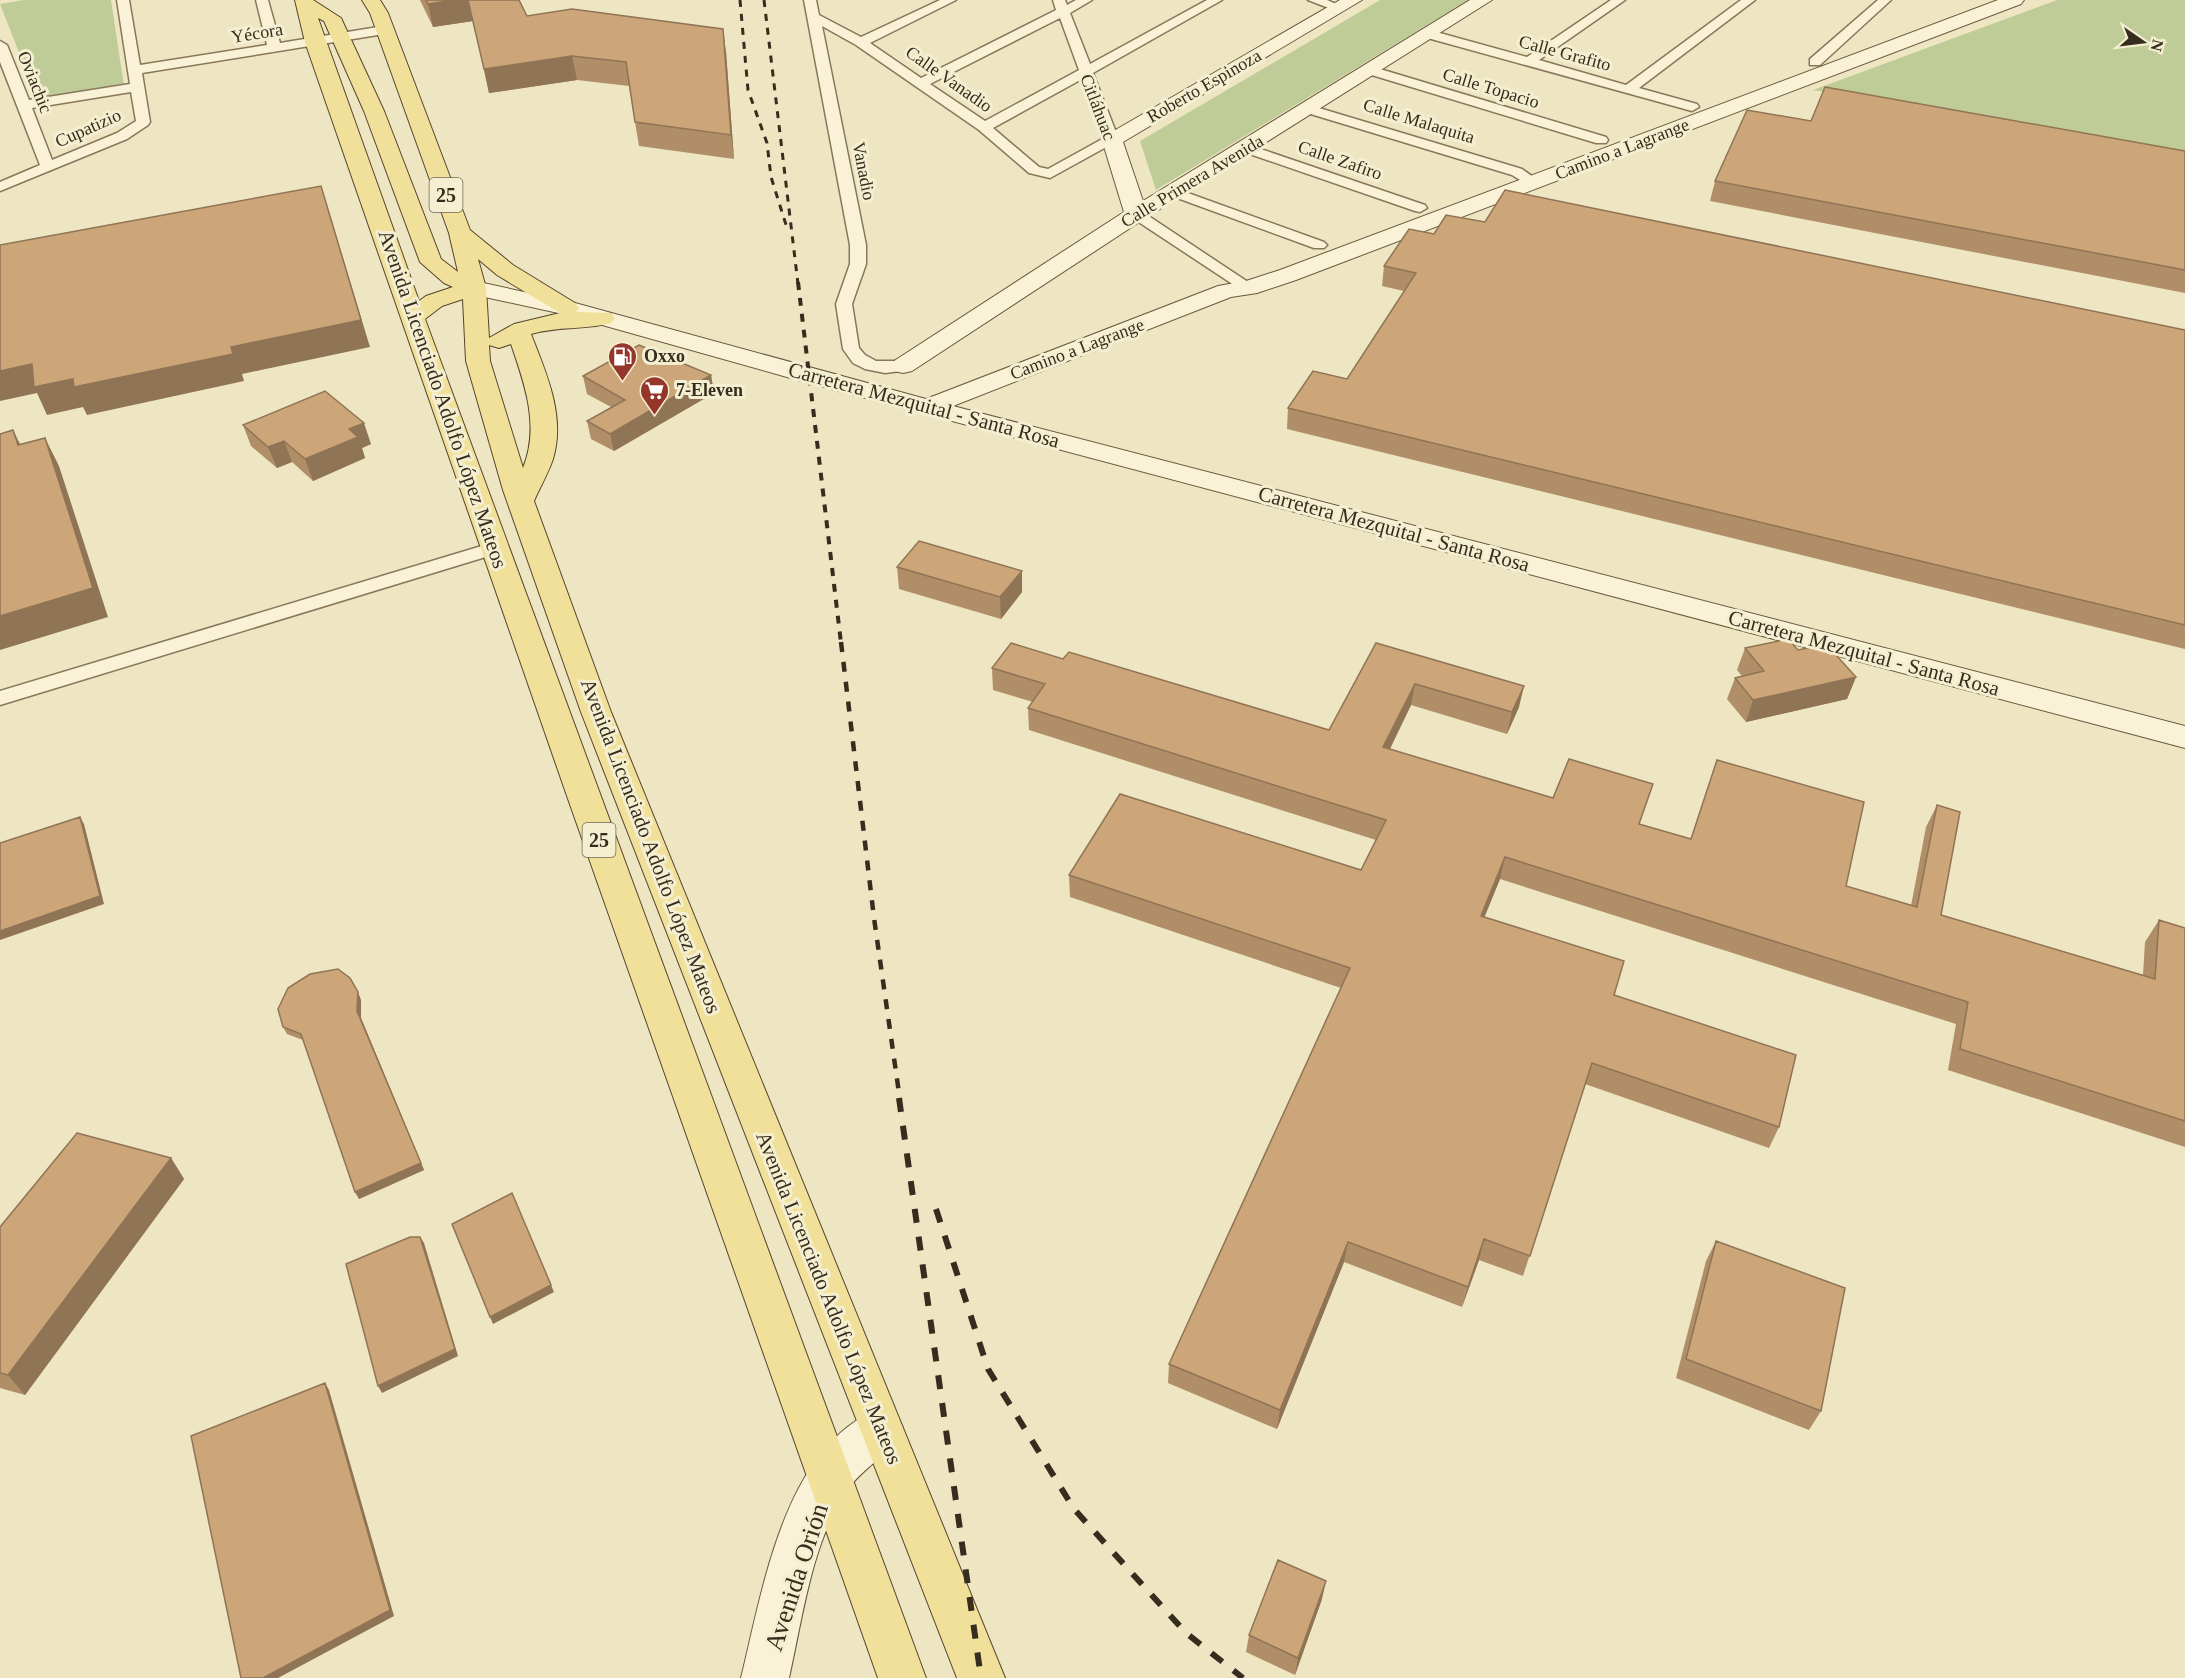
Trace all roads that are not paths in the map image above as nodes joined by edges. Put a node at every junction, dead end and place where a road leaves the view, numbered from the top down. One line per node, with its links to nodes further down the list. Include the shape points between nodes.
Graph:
1 (123, 0): 27 (street, Cupatizio)
2 (262, 0): 24 (street)
3 (371, 0): 19 (main road, Avenida Licenciado Adolfo López Mateos / 25)
4 (950, 0): 22 (street)
5 (1086, 0): 17 (street)
6 (1216, 0): 29 (street)
7 (1314, 0): 16 (street)
8 (1483, 0): 20 (street, Calle Primera Avenida)
9 (1619, 0): 25 (street)
10 (1749, 0): 32 (street)
11 (1885, 0): 26 (street)
12 (1981, 0): 26 (street, Camino a Lagrange)
13 (2015, 0): 42 (street, Camino a Lagrange)
14 (812, 1): 18 (street, Vanadio)
15 (304, 2): 21 (main road, Avenida Licenciado Adolfo López Mateos / 25)
16 (1346, 4): 37 (street, Roberto Espinoza)
17 (1061, 6): 29 (street, Citláhuac); 30 (street)
18 (816, 18): 22 (street, Calle Vanadio); 56 (street, Vanadio, via 858,245 858,264 844,304 851,349 871,365)
19 (384, 30): 21 (street, Yécora); 47 (main road, Avenida Licenciado Adolfo López Mateos / 25)
20 (1429, 34): 25 (street, Calle Grafito); 28 (street, Calle Primera Avenida)
21 (328, 40): 24 (street, Yécora); 50 (main road, via 374,111 431,262); 52 (main road, Avenida Licenciado Adolfo López Mateos / 25)
22 (861, 42): 30 (street, Calle Vanadio)
23 (0, 45): 33 (street, Oviachic)
24 (275, 49): 27 (street, Yécora)
25 (1527, 62): 32 (street, Calle Grafito)
26 (1815, 62): 34 (street, Camino a Lagrange)
27 (136, 70): 31 (street, Cupatizio)
28 (1371, 70): 35 (street, Calle Primera Avenida); 38 (street, Calle Topacio)
29 (1084, 71): 36 (street); 37 (street, Citláhuac)
30 (921, 83): 36 (street, Calle Vanadio)
31 (139, 87): 33 (street); 40 (street, Cupatizio, via 144,115 139,126)
32 (1629, 89): 34 (street, Calle Grafito)
33 (26, 105): 40 (street, Oviachic)
34 (1692, 107): 38 (street, Camino a Lagrange)
35 (1309, 109): 39 (street, Calle Primera Avenida); 42 (street, Calle Malaquita)
36 (984, 127): 41 (street, Calle Vanadio, via 1034,170)
37 (1112, 140): 41 (street, Roberto Espinoza); 46 (street, Citláhuac)
38 (1601, 140): 42 (street, Camino a Lagrange)
39 (1246, 148): 44 (street, Calle Primera Avenida); 45 (street, Calle Zafiro)
40 (48, 167): 43 (street, Cupatizio)
41 (1056, 173)
42 (1525, 177): 45 (street, Camino a Lagrange); 49 (street, Camino a Lagrange)
43 (0, 187)
44 (1174, 192): 46 (street, Calle Primera Avenida); 48 (street)
45 (1420, 208): 48 (street, Camino a Lagrange)
46 (1136, 214): 49 (street); 56 (street, Calle Primera Avenida)
47 (460, 233): 50 (main road, Avenida Licenciado Adolfo López Mateos / 25); 51 (main road, via 505,270)
48 (1319, 245): 49 (street, Camino a Lagrange)
49 (1237, 286): 57 (street, Camino a Lagrange)
50 (474, 288): 51 (street, Carretera Mezquital - Santa Rosa); 52 (main road, via 439,298); 55 (main road, Avenida Licenciado Adolfo López Mateos / 25)
51 (567, 308): 53 (street, Carretera Mezquital - Santa Rosa)
52 (413, 317): 59 (main road, Avenida Licenciado Adolfo López Mateos / 25)
53 (603, 318): 54 (main road, via 557,320); 57 (street, Carretera Mezquital - Santa Rosa)
54 (518, 331): 55 (main road, via 489,348); 58 (main road, via 545,419 541,455)
55 (478, 361): 58 (main road, Avenida Licenciado Adolfo López Mateos / 25)
56 (903, 366)
57 (927, 407): 61 (street, Carretera Mezquital - Santa Rosa)
58 (520, 501): 62 (main road, Avenida Licenciado Adolfo López Mateos / 25, via 596,711)
59 (495, 548): 60 (street); 63 (main road, Avenida Licenciado Adolfo López Mateos / 25)
60 (0, 698)
61 (2185, 737)
62 (881, 1428): 63 (street, Avenida Orión, via 852,1451); 66 (main road, Avenida Licenciado Adolfo López Mateos / 25)
63 (830, 1477): 64 (street, Avenida Orión, via 810,1518 791,1574); 65 (main road, Avenida Licenciado Adolfo López Mateos / 25)
64 (765, 1678)
65 (902, 1678)
66 (981, 1678)

